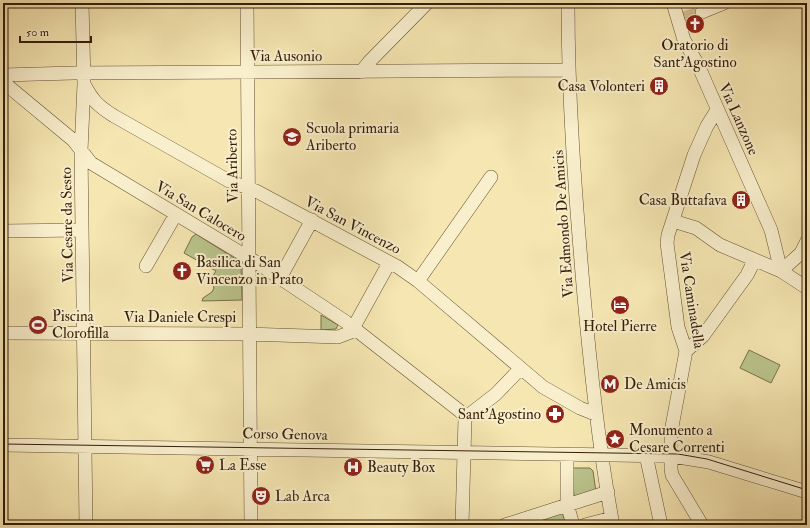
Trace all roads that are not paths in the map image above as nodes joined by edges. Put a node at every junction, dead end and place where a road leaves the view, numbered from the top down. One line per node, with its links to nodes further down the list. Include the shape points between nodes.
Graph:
1 (82, 3): 12 (street, Via Cesare da Sesto)
2 (247, 3): 9 (street, Via Ariberto)
3 (426, 3): 10 (street)
4 (568, 3): 8 (street, Via Edmondo De Amicis)
5 (673, 3): 14 (street, Via Lanzone, via 681,19 684,40 698,65)
6 (724, 3): 7 (street)
7 (702, 12)
8 (568, 70): 10 (street, Via Ausonio); 40 (street, Via Edmondo De Amicis, via 578,226)
9 (247, 72): 10 (street, Via Ausonio); 12 (street, Via Ausonio); 17 (street, Via Ariberto)
10 (361, 72)
11 (3, 76): 12 (street, Via Ausonio)
12 (84, 79): 15 (street, Via Cesare da Sesto); 17 (street, Via San Vincenzo, via 90,95 99,107 229,181)
13 (3, 82): 15 (street, Via San Calocero, via 72,140)
14 (717, 110): 20 (street, Via Caminadella, via 694,155); 28 (street, Via Lanzone, via 763,212)
15 (81, 151): 18 (street, Via San Calocero, via 91,163); 21 (street, Via Cesare da Sesto)
16 (491, 177): 30 (street)
17 (248, 188): 19 (street, Via San Vincenzo); 24 (street, Via Ariberto)
18 (176, 214): 24 (street, Via San Calocero); 27 (street)
19 (312, 220): 26 (street, Via San Vincenzo); 29 (street)
20 (673, 220): 25 (street, via 696,228 720,244); 32 (street, Via Caminadella, via 667,243)
21 (82, 230): 22 (street); 35 (street, Via Cesare da Sesto)
22 (3, 231)
23 (807, 241): 28 (street, via 798,256)
24 (248, 258): 29 (street, Via San Calocero); 37 (street, Via Ariberto)
25 (754, 261): 28 (street); 34 (street, via 747,275)
26 (390, 263): 30 (street, Via San Vincenzo); 33 (street)
27 (146, 266)
28 (781, 271): 31 (street)
29 (280, 278): 33 (street, Via San Calocero)
30 (418, 281): 39 (street, Via San Vincenzo)
31 (802, 285)
32 (678, 327): 34 (street, via 696,332); 38 (street, Via Caminadella)
33 (352, 328): 37 (street, Via Daniele Crespi, via 351,332 338,337); 41 (street, Via San Calocero, via 461,412)
34 (708, 328): 38 (street)
35 (84, 332): 36 (street, Via Daniele Crespi); 37 (street, Via Daniele Crespi); 43 (street, Via Cesare da Sesto)
36 (3, 333)
37 (250, 334): 45 (street, Via Ariberto)
38 (686, 351): 49 (street, Via Caminadella, via 671,432)
39 (520, 369): 40 (street, Via San Vincenzo, via 543,388); 41 (street, via 496,394)
40 (595, 414): 44 (street, Via Edmondo De Amicis)
41 (465, 418): 46 (street)
42 (3, 445): 43 (street, Corso Genova)
43 (84, 447): 45 (street, Corso Genova); 54 (street, Via Cesare da Sesto)
44 (600, 448): 47 (street, Corso Genova); 48 (street, Corso Genova); 50 (street, Via Edmondo De Amicis)
45 (250, 449): 46 (street, Corso Genova); 55 (street, Via Ariberto)
46 (464, 452): 47 (street, Corso Genova); 56 (street)
47 (567, 454): 52 (street)
48 (646, 455): 49 (street, Corso Genova); 60 (street)
49 (672, 456): 51 (street, Corso Genova, via 709,462); 61 (street, Via Caminadella, via 672,475)
50 (608, 492): 52 (street); 53 (street)
51 (807, 492)
52 (567, 504): 57 (street); 58 (street)
53 (613, 522): 59 (street)
54 (86, 525)
55 (251, 525)
56 (462, 525)
57 (505, 525)
58 (573, 525)
59 (585, 525)
60 (661, 525)
61 (702, 525)

